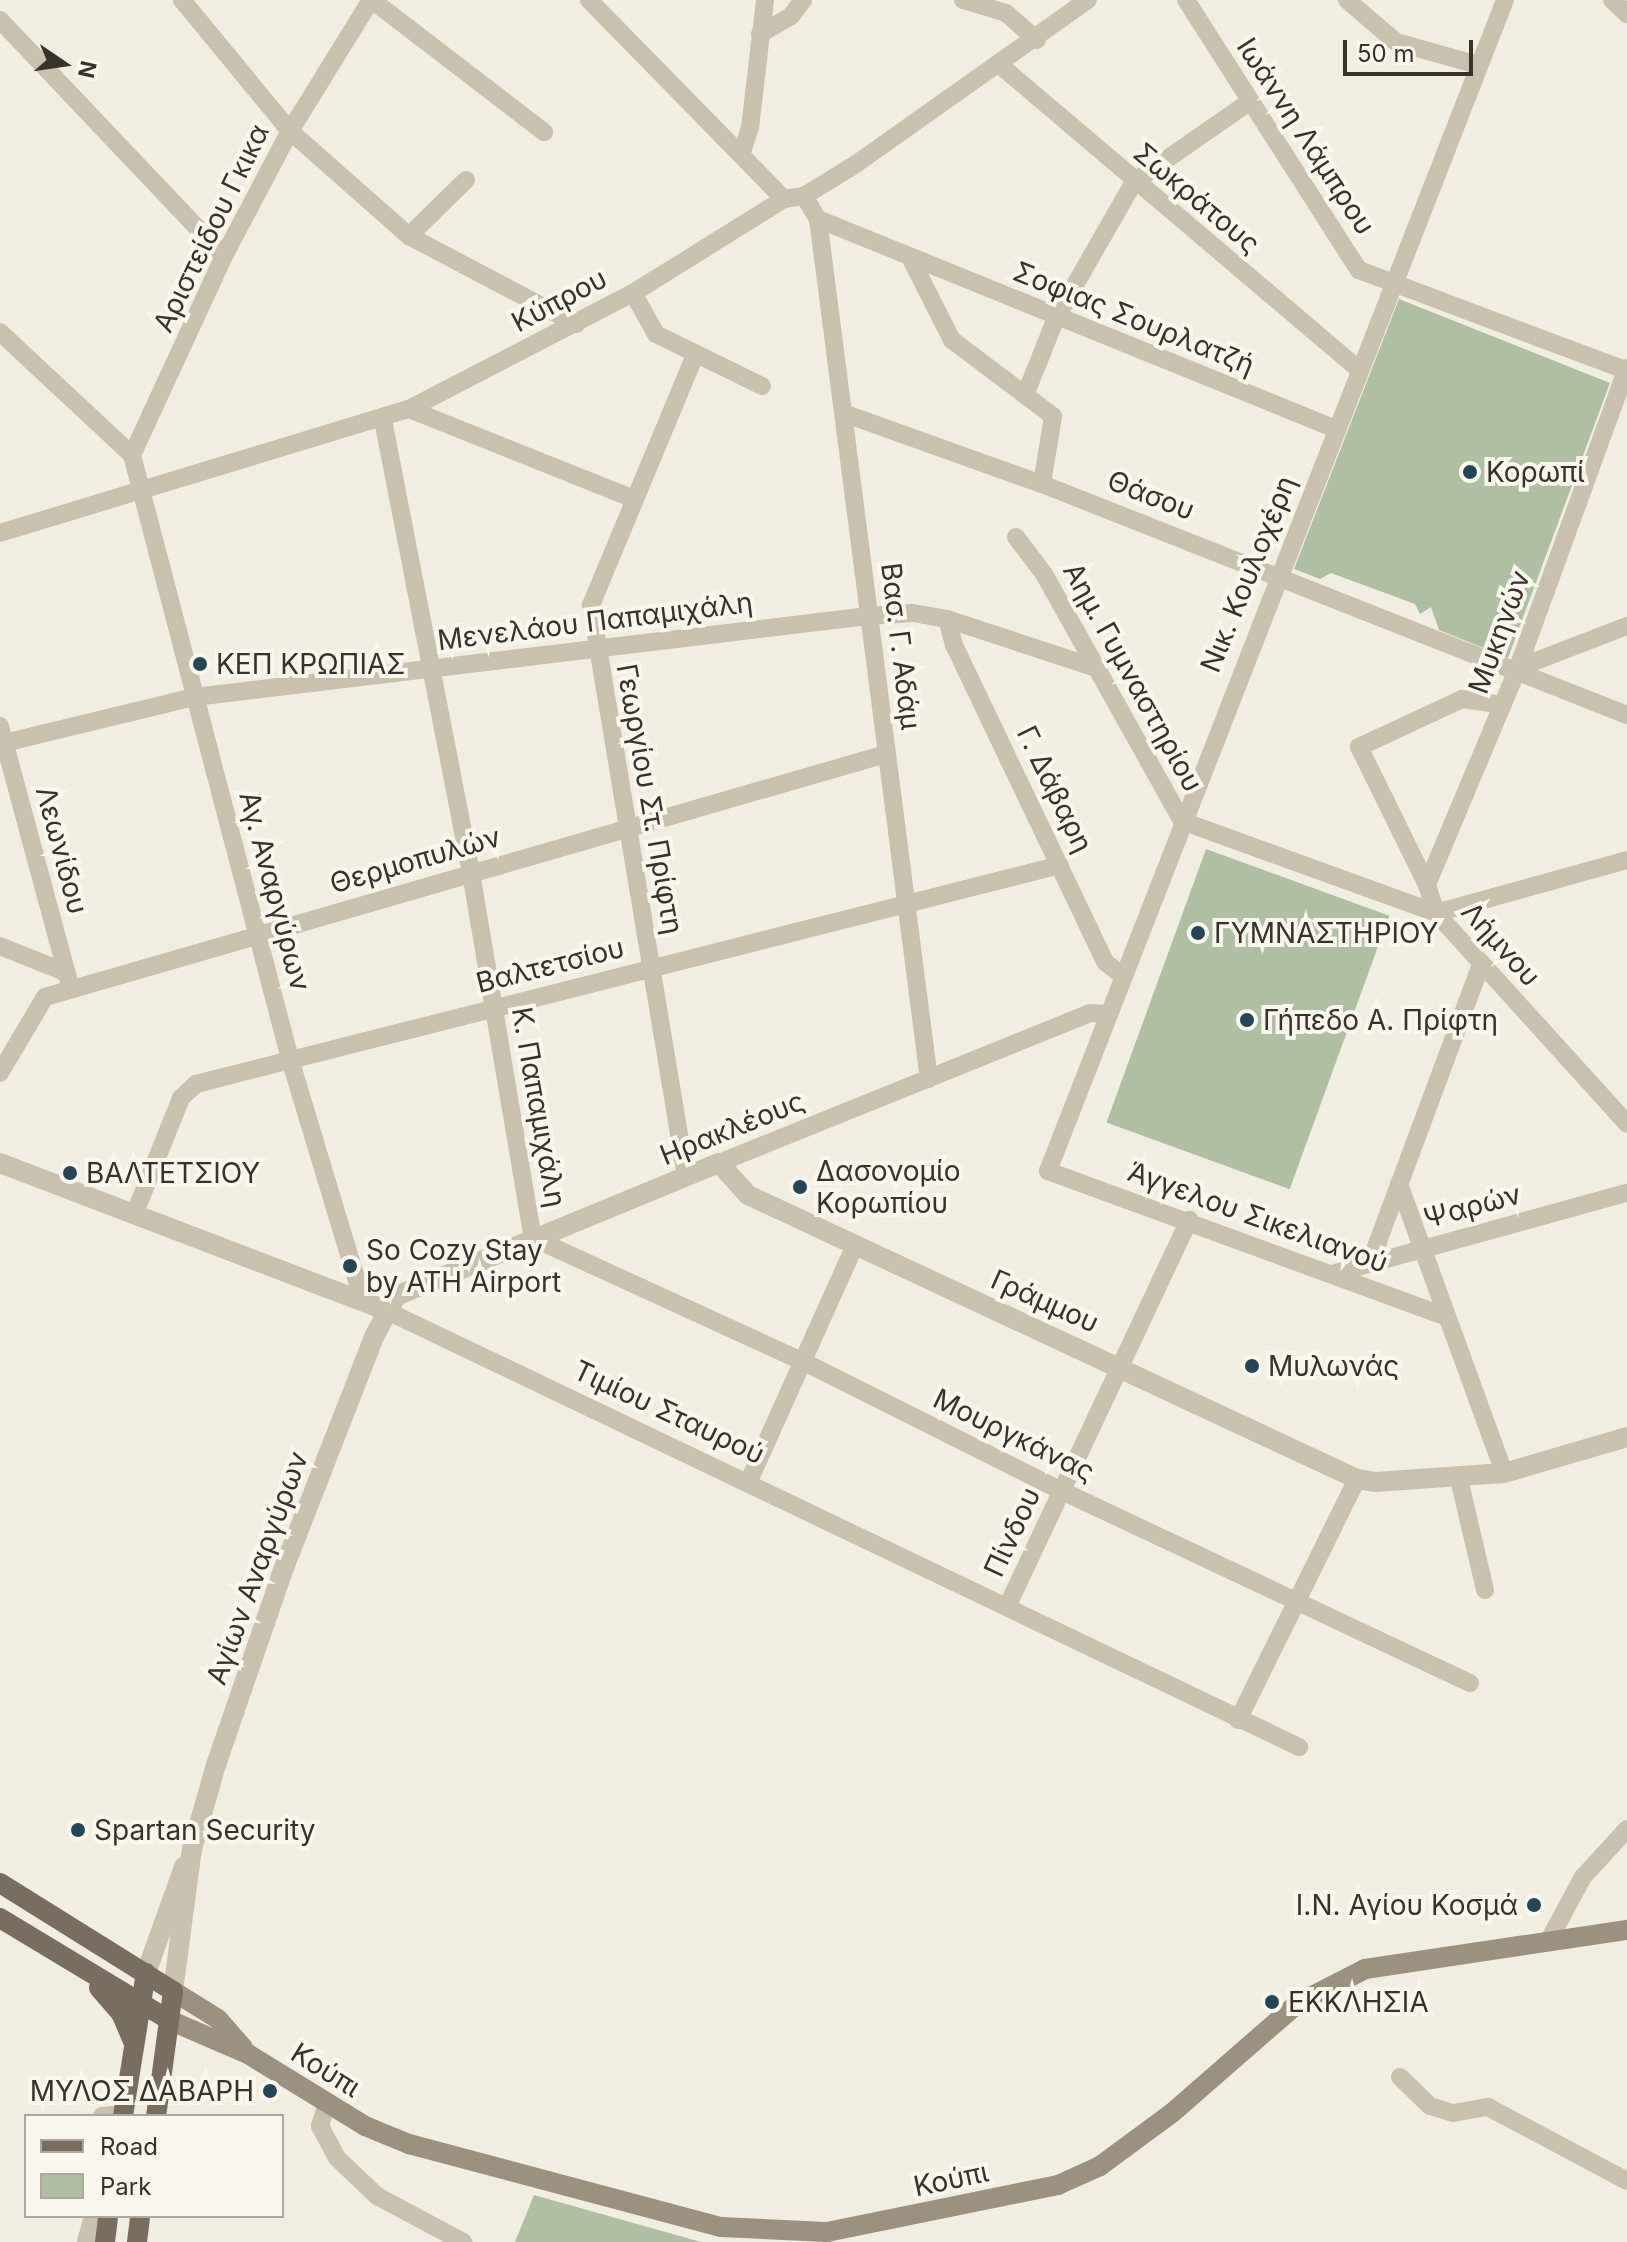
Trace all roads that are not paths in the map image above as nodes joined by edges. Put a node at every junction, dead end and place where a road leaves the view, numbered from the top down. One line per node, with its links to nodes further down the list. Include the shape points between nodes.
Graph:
1 (182, 0): 19 (street)
2 (372, 0): 19 (street, Αριστείδου Γκικα); 20 (street, Αριστείδου Γκικα)
3 (589, 0): 21 (street)
4 (765, 0): 14 (street)
5 (803, 0): 14 (street, via 791,16)
6 (963, 0): 15 (street, via 1006,13)
7 (1088, 0): 15 (street, Κύπρου)
8 (1186, 0): 18 (street, Ιωάννη Λάμπρου)
9 (1347, 0): 16 (street, via 1396,42)
10 (1505, 0): 16 (street, Νικ. Κουλοχέρη)
11 (1612, 0): 12 (street)
12 (1627, 14)
13 (0, 20): 28 (street)
14 (760, 34): 21 (street, via 750,128)
15 (1037, 40): 17 (street, Κύπρου)
16 (1478, 65): 30 (street, Νικ. Κουλοχέρη)
17 (1001, 66): 23 (street, Σωκράτους); 24 (street, Κύπρου)
18 (1249, 102): 23 (street); 30 (street, Ιωάννη Λάμπρου, via 1359,270)
19 (290, 131): 27 (street); 28 (street, Αριστείδου Γκικα)
20 (544, 132)
21 (742, 152): 25 (street)
22 (466, 180): 27 (street)
23 (1134, 182): 32 (street); 36 (street, Σωκράτους)
24 (804, 196): 25 (street, Κύπρου); 26 (street)
25 (784, 199): 31 (street, Κύπρου)
26 (818, 219): 29 (street); 41 (street, Βασ. Γ. Αδάμ)
27 (409, 236): 33 (street)
28 (224, 256): 44 (street, Αριστείδου Γκικα)
29 (911, 259): 32 (street, Σοφιας Σουρλατζή); 39 (street, via 952,340)
30 (1394, 286): 36 (street, Νικ. Κουλοχέρη); 37 (street, Ιωάννη Λάμπρου)
31 (633, 293): 33 (street, Κύπρου); 35 (street, via 656,334)
32 (1056, 318): 39 (street); 43 (street, Σοφιας Σουρλατζή)
33 (576, 324): 40 (street, Κύπρου)
34 (0, 332): 44 (street)
35 (695, 355): 38 (street); 47 (street, Γεωργίου Στ. Πρίφτη)
36 (1360, 370): 43 (street, Νικ. Κουλοχέρη)
37 (1627, 371): 56 (street, Μυκηνών)
38 (762, 386)
39 (1026, 393): 45 (street, via 1056,422)
40 (409, 409): 42 (street, Κύπρου); 47 (street)
41 (846, 414): 45 (street, Θάσου); 51 (street, Βασ. Γ. Αδάμ)
42 (383, 420): 46 (street, Κύπρου); 57 (street, Κ. Παπαμιχάλη)
43 (1336, 429): 50 (street, Νικ. Κουλοχέρη)
44 (132, 455): 46 (street)
45 (1042, 484): 50 (street, Θάσου)
46 (142, 491): 48 (street, Κύπρου); 58 (street, Αγ. Αναργύρων)
47 (634, 499): 54 (street, Γεωργίου Στ. Πρίφτη, via 594,592)
48 (0, 533)
49 (1016, 537): 55 (street, Αημ. Γυμναστηρίου, via 1044,574)
50 (1277, 575): 56 (street, Θάσου); 63 (street, Νικ. Κουλοχέρη)
51 (868, 616): 52 (street, Μενελάου Παπαμιχάλη, via 913,613); 54 (street, Μενελάου Παπαμιχάλη); 62 (street, Βασ. Γ. Αδάμ)
52 (947, 619): 55 (street, Μενελάου Παπαμιχάλη); 66 (street, Γ. Δάβαρη, via 954,645)
53 (1627, 626): 56 (street)
54 (595, 648): 57 (street, Μενελάου Παπαμιχάλη); 64 (street, Γεωργίου Στ. Πρίφτη)
55 (1096, 668): 63 (street, Αημ. Γυμναστηρίου)
56 (1518, 668): 59 (street, Μυκηνών); 60 (street, Θάσου)
57 (432, 670): 58 (street, Μενελάου Παπαμιχάλη); 67 (street, Κ. Παπαμιχάλη)
58 (195, 697): 61 (street, Μενελάου Παπαμιχάλη); 71 (street, Αγ. Αναργύρων)
59 (1503, 705): 68 (street, Μυκηνών); 68 (street, via 1462,699 1359,747)
60 (1627, 715)
61 (1, 737): 76 (street, Λεωνίδου)
62 (886, 754): 64 (street, Θερμοπυλών); 69 (street, Βασ. Γ. Αδάμ)
63 (1182, 821): 70 (street, Αημ. Γυμναστηρίου); 75 (street, Νικ. Κουλοχέρη)
64 (626, 828): 67 (street, Θερμοπυλών); 74 (street, Γεωργίου Στ. Πρίφτη)
65 (1627, 860): 70 (street, Λήμνου)
66 (1060, 865): 69 (street, Βαλτετσίου); 75 (street, Γ. Δάβαρη, via 1105,962)
67 (471, 873): 71 (street, Θερμοπυλών); 77 (street, Κ. Παπαμιχάλη)
68 (1427, 885): 70 (street)
69 (905, 902): 74 (street, Βαλτετσίου); 81 (street, Βασ. Γ. Αδάμ)
70 (1436, 913): 73 (street, Λήμνου)
71 (257, 934): 76 (street, Θερμοπυλών); 79 (street, Αγ. Αναργύρων)
72 (0, 946): 76 (street)
73 (1481, 964): 82 (street, Λήμνου); 87 (street)
74 (652, 968): 77 (street, Βαλτετσίου); 86 (street, Γεωργίου Στ. Πρίφτη)
75 (1123, 976): 78 (street, Νικ. Κουλοχέρη)
76 (69, 981): 80 (street, Θερμοπυλών, via 37,1004)
77 (494, 1008): 79 (street, Βαλτετσίου); 91 (street, Κ. Παπαμιχάλη)
78 (1108, 1014): 81 (street, Ηρακλέους, via 1090,1013); 85 (street, Νικ. Κουλοχέρη)
79 (290, 1059): 89 (street, Βαλτετσίου, via 196,1084 181,1098); 96 (street, Αγ. Αναργύρων)
80 (0, 1073)
81 (929, 1079): 84 (street, Ηρακλέους)
82 (1627, 1124)
83 (0, 1163): 89 (street, Τιμίου Σταυρού)
84 (719, 1163): 86 (street, Ηρακλέους); 92 (street, Γράμμου, via 748,1195)
85 (1048, 1171): 90 (street, Άγγελου Σικελιανού)
86 (686, 1176): 91 (street, Ηρακλέους)
87 (1399, 1184): 93 (street); 94 (street)
88 (1627, 1193): 93 (street, Ψαρών)
89 (134, 1215): 96 (street, Τιμίου Σταυρού)
90 (1189, 1220): 95 (street, Άγγελου Σικελιανού); 100 (street, Πίνδου)
91 (533, 1238): 97 (street, Ηρακλέους, via 402,1291); 99 (street, Μουργκάνας)
92 (855, 1245): 99 (street); 100 (street, Γράμμου)
93 (1424, 1248): 94 (street, Ψαρών); 98 (street)
94 (1370, 1263): 95 (street, Ψαρών)
95 (1332, 1274): 98 (street, Άγγελου Σικελιανού)
96 (363, 1301): 97 (street, Τιμίου Σταυρού)
97 (387, 1311): 105 (street, Τιμίου Σταυρού); 114 (street, Αγίων Αναργύρων, via 282,1573)
98 (1447, 1317): 102 (street)
99 (802, 1361): 105 (street); 106 (street, Μουργκάνας)
100 (1121, 1366): 103 (street, Γράμμου); 106 (street, Πίνδου)
101 (1627, 1437): 102 (street)
102 (1504, 1473): 104 (street)
103 (1357, 1479): 104 (street); 108 (street)
104 (1459, 1479): 107 (street)
105 (749, 1481): 109 (street, Τιμίου Σταυρού)
106 (1062, 1491): 108 (street, Μουργκάνας); 109 (street, Πίνδου)
107 (1485, 1590)
108 (1296, 1599): 110 (street, Μουργκάνας); 111 (street)
109 (1007, 1607): 111 (street, Τιμίου Σταυρού)
110 (1470, 1683)
111 (1238, 1720): 112 (street, Τιμίου Σταυρού)
112 (1299, 1747)
113 (1627, 1829): 118 (street, via 1583,1877)
114 (192, 1849): 119 (street, Αγίων Αναργύρων, via 172,1891); 121 (street, Αγίων Αναργύρων)
115 (0, 1883): 119 (main road)
116 (0, 1918): 120 (main road)
117 (1627, 1930): 118 (main road, Κούπι)
118 (1550, 1938): 127 (main road, Κούπι, via 1395,1960 1316,1990 1135,2143 1058,2185 827,2232 721,2227 619,2202 409,2144)
119 (146, 1973): 121 (main road); 122 (main road, Αγίων Αναργύρων)
120 (87, 1975): 122 (main road); 124 (main road, via 121,2013)
121 (173, 1991): 123 (main road); 125 (main road, Κούπι, via 218,2019)
122 (140, 2004): 123 (main road); 124 (main road, Αγίων Αναργύρων)
123 (169, 2020): 125 (main road, Κούπι); 129 (main road)
124 (133, 2041): 128 (main road, Αγίων Αναργύρων)
125 (248, 2054): 127 (main road, Κούπι)
126 (1400, 2077): 130 (street, via 1430,2106 1453,2113 1488,2107)
127 (327, 2104): 137 (street, via 320,2126 337,2158 377,2196)
128 (123, 2114)
129 (156, 2114)
130 (1627, 2181)
131 (92, 2218): 134 (street)
132 (108, 2218): 135 (main road)
133 (140, 2218): 136 (main road)
134 (86, 2242)
135 (105, 2242)
136 (137, 2242)
137 (463, 2242)

